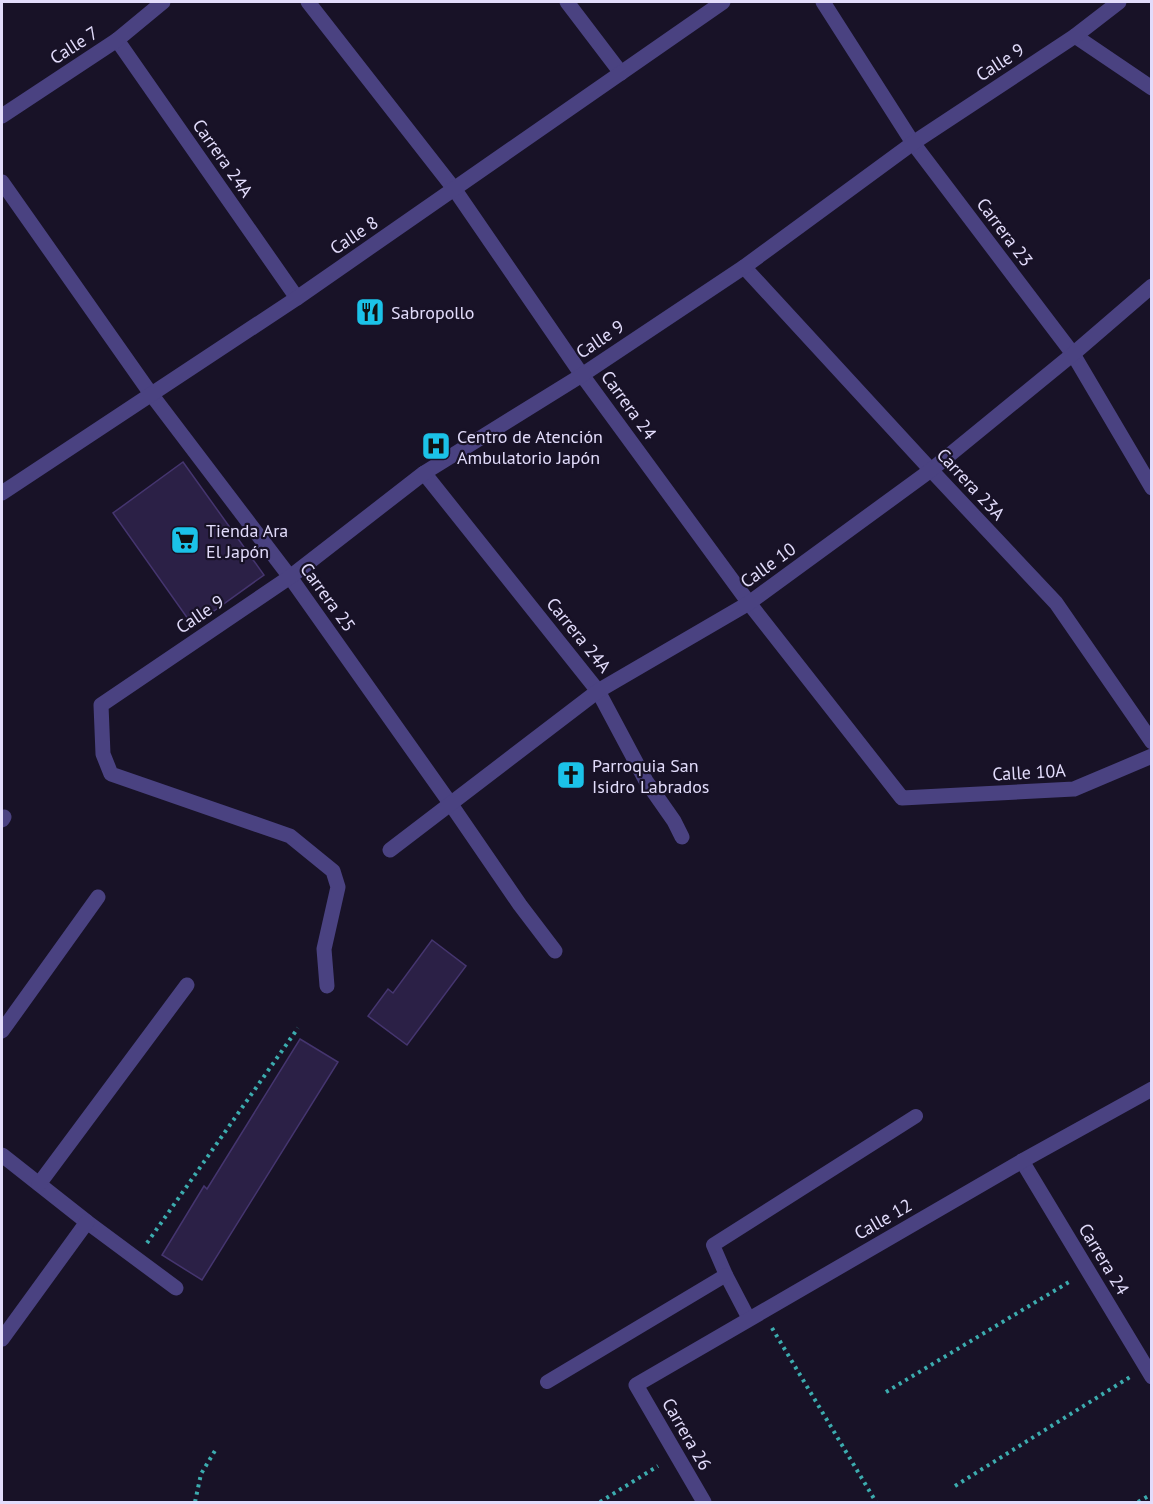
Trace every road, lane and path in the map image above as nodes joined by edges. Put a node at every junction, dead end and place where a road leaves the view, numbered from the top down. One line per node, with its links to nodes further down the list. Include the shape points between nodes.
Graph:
1 (163, 2): 8 (street, Calle 7)
2 (308, 2): 14 (street, Carrera 24)
3 (567, 2): 9 (street)
4 (723, 2): 9 (street, Calle 8)
5 (823, 2): 12 (street, Carrera 23)
6 (1119, 2): 7 (street, Calle 9)
7 (1075, 36): 10 (street); 12 (street, Calle 9)
8 (117, 40): 11 (street, Calle 7); 17 (street, Carrera 24A)
9 (621, 73): 14 (street, Calle 8)
10 (1152, 88)
11 (2, 116)
12 (913, 143): 15 (street, Calle 9); 18 (street, Carrera 23)
13 (2, 182): 20 (street, Carrera 25)
14 (454, 190): 17 (street, Calle 8); 19 (street, Carrera 24)
15 (744, 267): 19 (street, Calle 9); 21 (street, Carrera 23A)
16 (1152, 286): 18 (street, Calle 10)
17 (297, 298): 20 (street, Calle 8)
18 (1073, 354): 21 (street, Calle 10); 23 (street, Carrera 23)
19 (582, 375): 22 (street, Calle 9); 26 (street, Carrera 24)
20 (151, 394): 24 (street, Calle 8); 25 (street, Carrera 25)
21 (931, 470): 26 (street, Calle 10); 28 (street, Carrera 23A, via 1056,603)
22 (424, 473): 25 (street, Calle 9); 27 (street, Carrera 24A)
23 (1152, 488)
24 (2, 493)
25 (290, 577): 31 (street, Carrera 25); 37 (street, Calle 9, via 101,705 104,754 111,774 290,836 333,872 338,887 324,949)
26 (749, 603): 27 (street, Calle 10); 30 (street, Carrera 24)
27 (598, 691): 31 (street, Calle 10); 32 (street, Carrera 24A, via 646,781)
28 (1152, 742)
29 (1152, 756): 30 (street, Calle 10A, via 1074,789)
30 (902, 798)
31 (450, 803): 33 (street, Calle 10); 35 (street, Carrera 25)
32 (682, 837)
33 (390, 850)
34 (98, 897): 39 (street)
35 (555, 951)
36 (187, 985): 44 (street)
37 (327, 986)
38 (298, 1028): 46 (path)
39 (2, 1031)
40 (1152, 1089): 43 (street, Calle 12)
41 (916, 1116): 48 (lane, via 713,1245)
42 (2, 1156): 44 (street)
43 (1022, 1161): 47 (street, Carrera 24); 50 (street, Calle 12)
44 (39, 1184): 45 (street)
45 (87, 1222): 46 (street); 51 (street)
46 (137, 1258): 49 (street)
47 (1088, 1271): 52 (street, Carrera 24); 55 (path)
48 (726, 1275): 50 (lane); 53 (lane)
49 (176, 1288)
50 (756, 1315): 54 (street, Calle 12); 63 (path)
51 (2, 1339)
52 (1149, 1372): 58 (path)
53 (547, 1382)
54 (636, 1385): 57 (street, Carrera 26)
55 (886, 1392)
56 (216, 1449): 60 (path, via 201,1474)
57 (677, 1455): 61 (path); 62 (street, Carrera 26)
58 (955, 1485)
59 (1152, 1494): 64 (path)
60 (195, 1503)
61 (600, 1503)
62 (704, 1503)
63 (876, 1503)
64 (1138, 1503)

